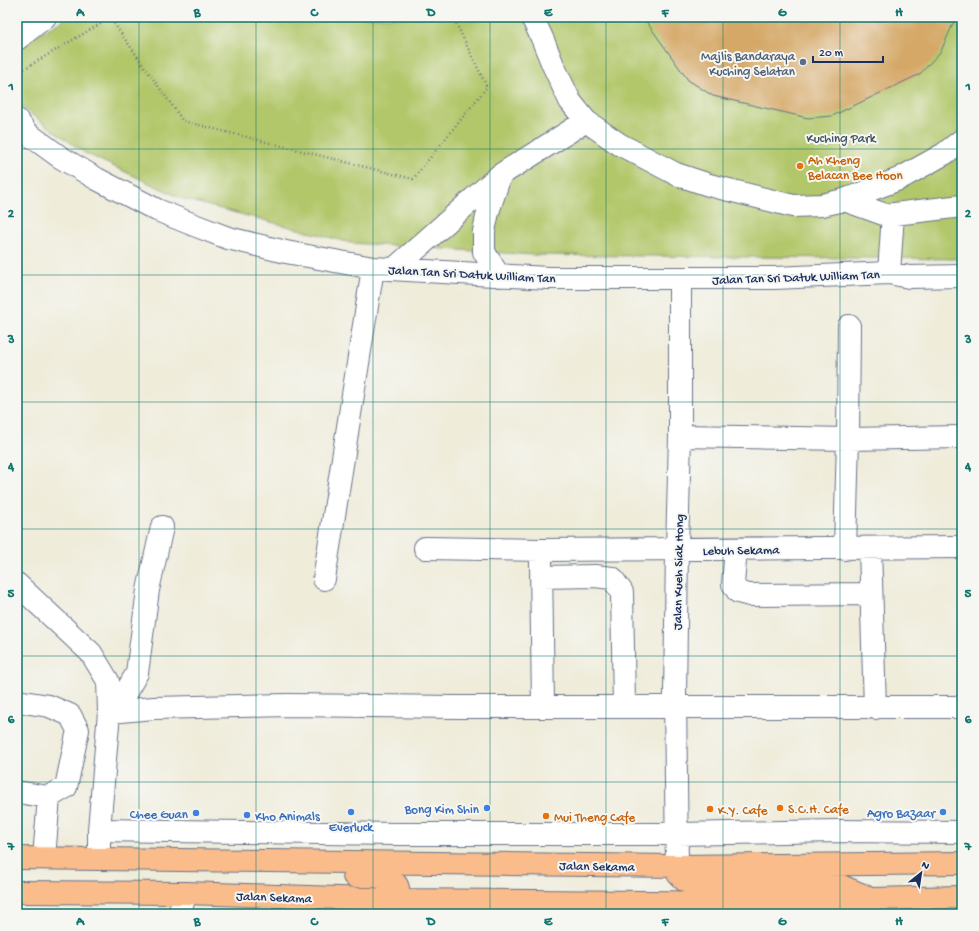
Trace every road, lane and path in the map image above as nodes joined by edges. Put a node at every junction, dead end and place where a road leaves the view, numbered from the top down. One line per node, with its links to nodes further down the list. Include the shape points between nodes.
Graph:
1 (110, 17): 2 (path, via 183,121 413,179 487,87); 4 (path)
2 (453, 17)
3 (532, 17): 6 (street, via 570,100)
4 (17, 73)
5 (17, 120): 12 (street, Jalan Tan Sri Datuk William Tan, via 27,133 60,157 157,210 228,238 286,252)
6 (586, 121): 8 (street); 9 (street, via 619,144 676,174 709,185 794,206)
7 (962, 140): 9 (street, via 944,154 899,179)
8 (500, 175): 12 (street); 14 (street, via 484,231 484,252)
9 (844, 200): 11 (street, via 886,215)
10 (962, 206): 11 (street)
11 (893, 214): 13 (street)
12 (384, 269): 14 (street, Jalan Tan Sri Datuk William Tan); 30 (street)
13 (889, 273): 15 (street, Jalan Tan Sri Datuk William Tan, via 909,277); 16 (street, Jalan Tan Sri Datuk William Tan)
14 (499, 276): 16 (street, Jalan Tan Sri Datuk William Tan)
15 (962, 276)
16 (680, 279): 18 (street, Jalan Kueh Siak Hong)
17 (849, 326): 20 (street)
18 (680, 436): 20 (street); 28 (street, Jalan Kueh Siak Hong)
19 (962, 437): 20 (street)
20 (848, 439): 26 (street)
21 (162, 527): 39 (street, via 148,590 137,673 126,692)
22 (962, 547): 24 (street, Lebuh Sekama)
23 (425, 548): 27 (street, Lebuh Sekama)
24 (870, 548): 26 (street, Lebuh Sekama); 32 (street)
25 (736, 549): 26 (street, Lebuh Sekama); 28 (street, Lebuh Sekama); 32 (street, via 733,584 738,592 749,595)
26 (845, 549)
27 (541, 550): 28 (street, Lebuh Sekama); 29 (street)
28 (677, 550): 36 (street, Jalan Kueh Siak Hong)
29 (541, 577): 34 (street); 35 (street, via 612,578 622,592)
30 (324, 579)
31 (17, 584): 39 (street, via 91,653 108,681)
32 (871, 594): 38 (street)
33 (17, 701): 41 (street, via 48,706 70,715 78,730 66,786)
34 (543, 706): 35 (street); 39 (street, via 280,705 154,708)
35 (624, 707): 36 (street)
36 (676, 707): 38 (street); 44 (street, Jalan Kueh Siak Hong)
37 (962, 707): 38 (street)
38 (875, 708)
39 (109, 712): 42 (street)
40 (17, 792): 41 (street)
41 (49, 798): 46 (street)
42 (99, 830): 44 (street); 47 (street)
43 (962, 832): 44 (street)
44 (677, 834): 50 (street, Jalan Kueh Siak Hong)
45 (17, 858): 46 (main road, Jalan Sekama)
46 (44, 858): 47 (main road, Jalan Sekama)
47 (99, 859): 48 (main road, Jalan Sekama)
48 (208, 860): 50 (main road, Jalan Sekama); 55 (main road, via 244,875 379,876 394,882 398,887)
49 (962, 862): 50 (main road, Jalan Sekama)
50 (677, 866): 54 (main road, via 678,874 684,880 698,883 785,881 837,884)
51 (17, 892): 52 (main road, Jalan Sekama)
52 (186, 893): 55 (main road, Jalan Sekama); 57 (street)
53 (962, 897): 54 (main road, Jalan Sekama)
54 (871, 899): 56 (main road, Jalan Sekama)
55 (398, 907): 56 (main road, Jalan Sekama)
56 (758, 908)
57 (179, 914)

